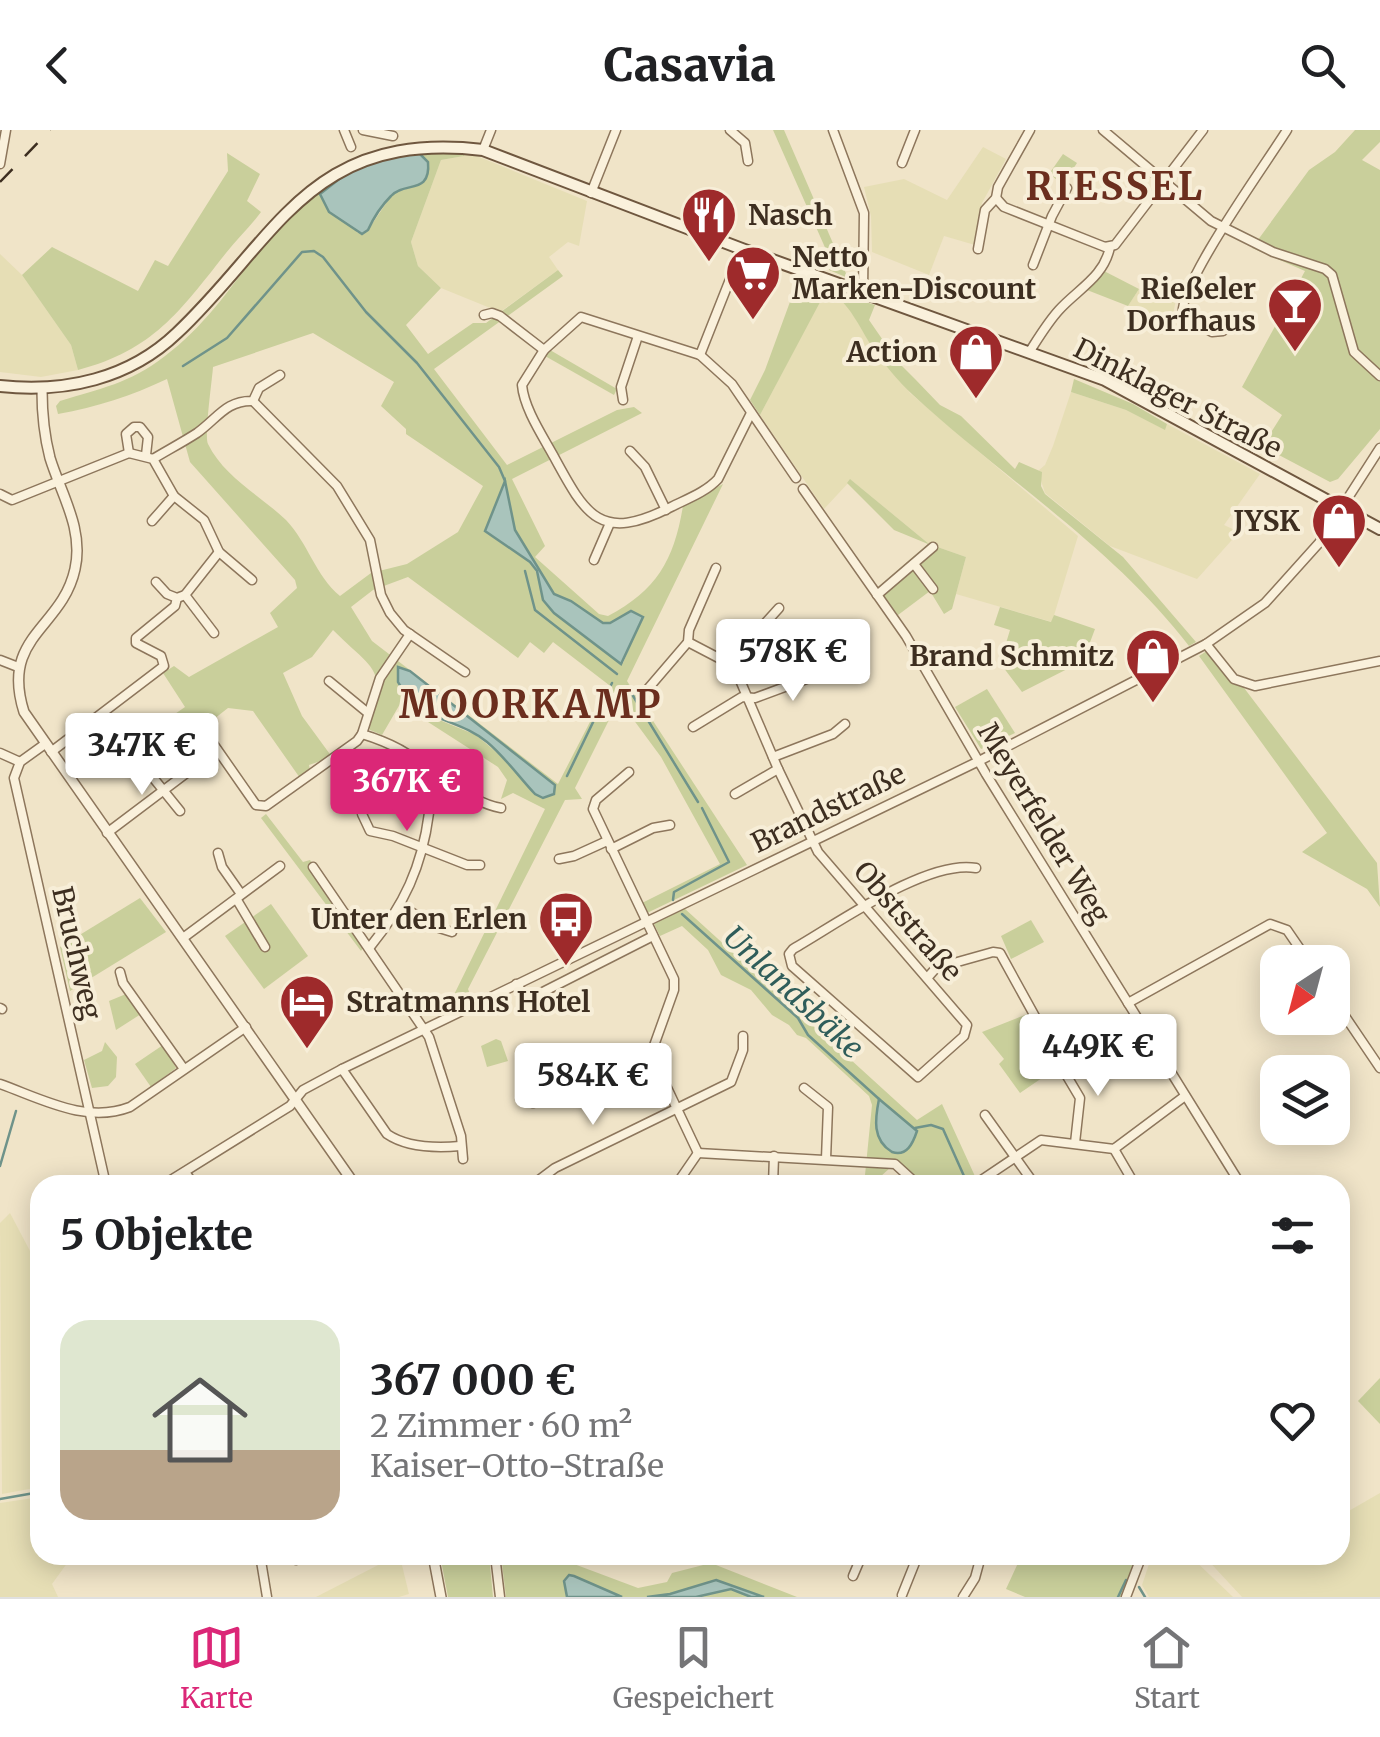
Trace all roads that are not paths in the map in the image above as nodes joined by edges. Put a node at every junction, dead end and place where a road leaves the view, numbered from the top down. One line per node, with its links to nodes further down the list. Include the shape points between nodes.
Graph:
1 (4, 130): 19 (street)
2 (344, 130): 14 (street)
3 (363, 130): 13 (street)
4 (491, 130): 15 (street)
5 (616, 130): 23 (street)
6 (730, 130): 17 (street, via 745,142)
7 (833, 130): 31 (street, via 866,224)
8 (915, 130): 18 (street)
9 (1030, 130): 24 (street)
10 (1104, 130): 20 (street)
11 (1203, 130): 20 (street)
12 (1287, 130): 26 (street)
13 (393, 136): 14 (main road, Dinklager Straße); 15 (main road, Dinklager Straße, via 449,139)
14 (351, 148): 16 (main road, Dinklager Straße)
15 (483, 150): 23 (main road, Dinklager Straße)
16 (339, 154)
17 (748, 160)
18 (902, 163)
19 (0, 164)
20 (1164, 183): 26 (street); 27 (street)
21 (296, 188): 41 (main road, via 199,310 159,348 114,374)
22 (1067, 188): 25 (street)
23 (591, 193): 28 (main road, Dinklager Straße)
24 (996, 198): 25 (street); 29 (street, via 985,210)
25 (1049, 225): 27 (street); 30 (street)
26 (1224, 228): 33 (street, via 1195,272 1180,312 1212,332); 39 (street, via 1332,275 1354,352)
27 (1110, 247): 36 (street, via 1098,272)
28 (742, 249): 31 (main road, Dinklager Straße); 37 (street)
29 (978, 249)
30 (1034, 265)
31 (863, 292): 36 (main road, Dinklager Straße)
32 (484, 315): 35 (street, via 500,316)
33 (1223, 331)
34 (638, 336): 35 (street, via 581,317); 37 (street); 42 (street, via 621,386)
35 (544, 350): 57 (street, via 522,392 582,507)
36 (1030, 350): 54 (main road, Dinklager Straße, via 1148,401)
37 (700, 355): 44 (street)
38 (280, 374): 43 (street)
39 (1380, 376)
40 (0, 386): 41 (main road)
41 (42, 390): 50 (street, via 42,418)
42 (624, 400)
43 (253, 401): 48 (street, via 225,408 202,430); 71 (street, via 337,486 370,540 381,595)
44 (751, 413): 49 (street); 55 (street, via 718,480)
45 (1380, 448): 54 (street, Brandstraße)
46 (630, 451): 55 (street)
47 (129, 453): 48 (street); 48 (street, via 126,434 140,427); 50 (street)
48 (150, 457): 53 (street)
49 (796, 478)
50 (59, 482): 52 (street, via 12,500); 77 (street, via 76,536 75,570)
51 (803, 488): 67 (street, Meyerfelder Weg)
52 (0, 494)
53 (174, 496): 56 (street); 60 (street, via 204,520)
54 (1341, 508): 58 (main road, Dinklager Straße); 73 (street, Brandstraße, via 1265,603)
55 (666, 510): 57 (street)
56 (152, 522)
57 (610, 524): 61 (street)
58 (1380, 529)
59 (934, 547): 62 (street)
60 (219, 552): 64 (street); 68 (street)
61 (594, 560)
62 (914, 564): 66 (street); 67 (street)
63 (716, 568): 72 (street)
64 (252, 580)
65 (156, 582): 68 (street, via 167,594)
66 (933, 589)
67 (877, 595): 93 (street, Meyerfelder Weg)
68 (181, 596): 70 (street); 88 (street, via 136,638 164,666)
69 (779, 608): 76 (street)
70 (214, 633)
71 (410, 634): 79 (street); 83 (street, via 380,678)
72 (688, 642): 76 (street); 81 (street)
73 (1206, 644): 75 (street, via 1234,679 1255,686); 93 (street, Brandstraße)
74 (0, 660): 77 (street)
75 (1380, 661)
76 (730, 662): 82 (street, Obststraße)
77 (18, 667): 88 (street, via 24,712)
78 (822, 669): 82 (street)
79 (465, 672)
80 (329, 681): 83 (street)
81 (646, 691)
82 (749, 698): 85 (street); 91 (street, Obststraße)
83 (368, 713): 87 (street)
84 (846, 724): 91 (street)
85 (693, 727)
86 (205, 732): 89 (street)
87 (362, 734): 89 (street, via 262,808); 97 (street, via 422,765)
88 (48, 748): 94 (street); 104 (street)
89 (217, 750): 98 (street)
90 (0, 752): 94 (street)
91 (773, 757): 95 (street, Obststraße)
92 (138, 759): 98 (street)
93 (979, 761): 105 (street, Brandstraße); 127 (street, Meyerfelder Weg)
94 (20, 762): 144 (street, Bruchweg, via 14,778)
95 (778, 769): 99 (street); 105 (street, Obststraße)
96 (628, 772): 106 (street, via 592,804)
97 (432, 787): 100 (street, via 453,787); 107 (street)
98 (163, 793): 101 (street); 104 (street)
99 (734, 794)
100 (501, 808)
101 (180, 811)
102 (362, 814): 107 (street, via 370,831)
103 (670, 825): 106 (street)
104 (107, 833): 120 (street)
105 (812, 841): 116 (street, Obststraße); 117 (street, Brandstraße)
106 (609, 845): 109 (street); 117 (street)
107 (424, 849): 110 (street); 115 (street)
108 (218, 853): 114 (street)
109 (558, 859)
110 (480, 865)
111 (280, 866): 114 (street)
112 (313, 867): 123 (street)
113 (976, 868): 116 (street, via 923,876)
114 (239, 897): 120 (street); 122 (street)
115 (402, 906): 118 (street); 123 (street)
116 (866, 907): 125 (street, Obststraße); 125 (street, Obststraße, via 788,959 918,1077 966,1031 962,1016)
117 (645, 921): 119 (street); 126 (street, Brandstraße)
118 (452, 932)
119 (653, 936): 126 (street, via 535,996); 133 (street, via 675,984)
120 (183, 938): 129 (street)
121 (1297, 945): 127 (street, via 1287,930 1270,924)
122 (266, 947)
123 (370, 947): 130 (street)
124 (120, 972): 137 (street)
125 (928, 977): 131 (street, via 943,966 1000,953)
126 (516, 984): 130 (street, Brandstraße)
127 (1128, 1003): 141 (street, Meyerfelder Weg)
128 (1350, 1024): 135 (street)
129 (246, 1028): 137 (street); 140 (street)
130 (422, 1030): 136 (street, Brandstraße); 147 (street)
131 (1043, 1031)
132 (742, 1036): 143 (street, via 731,1082)
133 (651, 1054): 142 (street, via 629,1051); 143 (street)
134 (1062, 1066): 146 (street, via 1080,1098)
135 (1380, 1068)
136 (342, 1069): 140 (street, Brandstraße); 147 (street, via 395,1140)
137 (184, 1070): 144 (street, via 130,1108)
138 (0, 1084): 144 (street)
139 (804, 1088): 152 (street, via 828,1107)
140 (295, 1096): 154 (street, Brandstraße, via 290,1106); 158 (street)
141 (1184, 1096): 148 (street); 166 (street, Meyerfelder Weg)
142 (533, 1103)
143 (676, 1109): 149 (street); 159 (street)
144 (90, 1114): 155 (street, Bruchweg)
145 (986, 1116): 151 (street)
146 (1075, 1143): 148 (street); 151 (street, via 1041,1140)
147 (460, 1146): 153 (street)
148 (1114, 1148): 165 (street)
149 (698, 1153): 150 (street); 160 (street)
150 (774, 1156): 152 (street); 161 (street)
151 (1014, 1157): 163 (street); 164 (street)
152 (826, 1158): 162 (street, via 896,1164)
153 (463, 1159)
154 (185, 1172): 156 (street, Brandstraße); 157 (street)
155 (104, 1175)
156 (180, 1175)
157 (187, 1175)
158 (347, 1175)
159 (545, 1175)
160 (683, 1175)
161 (773, 1175)
162 (908, 1175)
163 (988, 1175)
164 (1027, 1175)
165 (1129, 1175)
166 (1235, 1175)
167 (261, 1565): 176 (street)
168 (434, 1565): 177 (street)
169 (496, 1565): 178 (street)
170 (858, 1565): 174 (street)
171 (914, 1565): 175 (street)
172 (979, 1565): 179 (street)
173 (1138, 1565): 180 (street)
174 (853, 1576)
175 (902, 1595)
176 (266, 1597)
177 (441, 1597)
178 (500, 1597)
179 (964, 1597)
180 (1126, 1597)

